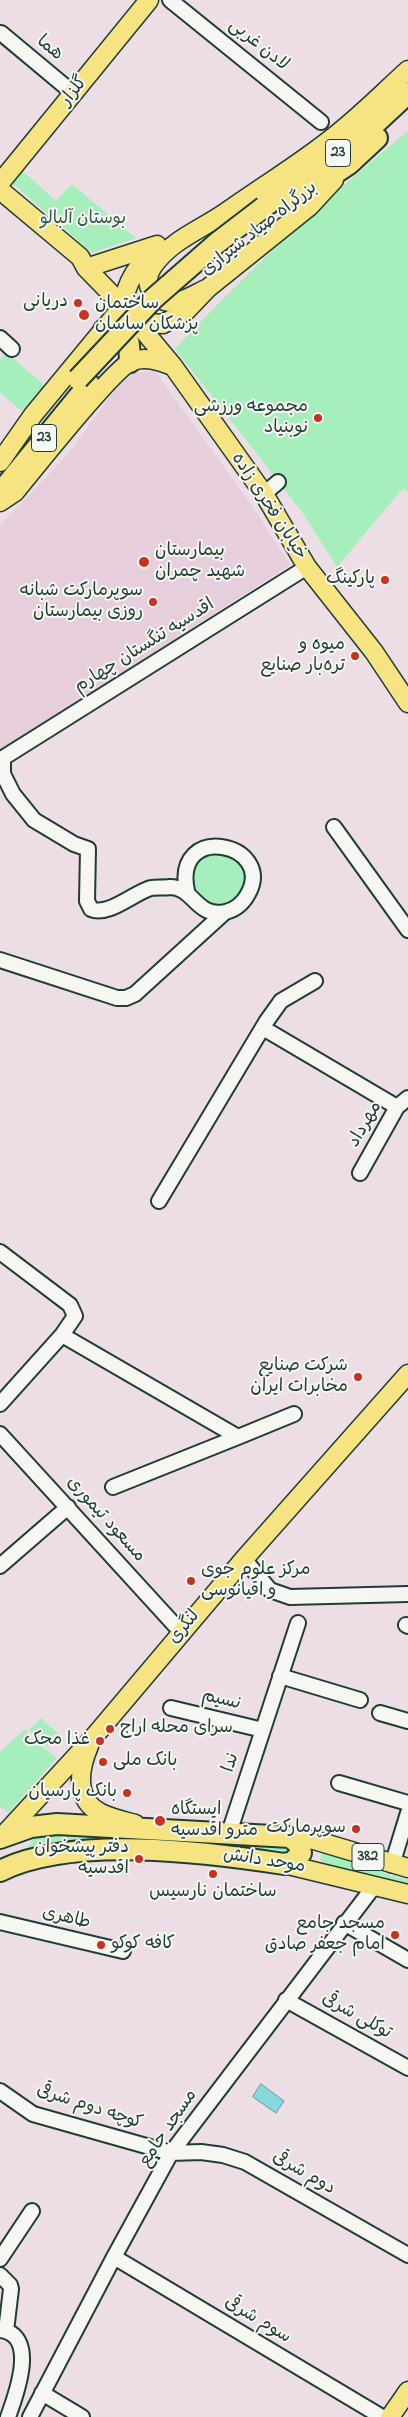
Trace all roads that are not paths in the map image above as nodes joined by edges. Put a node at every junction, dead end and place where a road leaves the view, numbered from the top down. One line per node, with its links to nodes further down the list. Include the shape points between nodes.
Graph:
1 (149, 0): 6 (main road, گلزار)
2 (170, 0): 8 (street, لادن غربی)
3 (1, 33): 6 (street, هما)
4 (408, 70): 9 (main road)
5 (408, 92): 9 (main road); 13 (highway, بزرگراه صیاد شیرازی / 23, via 363,135)
6 (73, 93): 11 (main road, گلزار)
7 (408, 108): 10 (highway, بزرگراه صیاد شیرازی / 23)
8 (321, 122)
9 (343, 129): 14 (main road, via 222,215)
10 (349, 164): 13 (highway, بزرگراه صیاد شیرازی / 23); 17 (main road, via 310,206)
11 (2, 180): 15 (main road, خیابان فخری زاده, via 80,258)
12 (0, 200): 15 (main road, خیابان فخری زاده, via 75,264)
13 (269, 210): 25 (highway, بزرگراه صیاد شیرازی / 23)
14 (168, 242): 15 (main road); 17 (main road, via 147,279 150,291 171,302); 18 (main road, via 138,265 125,292)
15 (86, 268): 16 (main road, خیابان فخری زاده)
16 (99, 281): 18 (main road, خیابان فخری زاده); 20 (main road, via 104,309)
17 (208, 288): 19 (main road, via 186,311 163,324)
18 (123, 306): 19 (main road, خیابان فخری زاده); 20 (main road)
19 (136, 322): 24 (main road, خیابان فخری زاده)
20 (100, 333): 23 (highway, via 120,331 124,334); 26 (main road, via 33,415)
21 (0, 338): 22 (street)
22 (12, 349)
23 (130, 362): 24 (main road, via 154,360); 31 (main road, via 100,392 15,492)
24 (173, 366): 30 (main road, خیابان فخری زاده)
25 (83, 382): 27 (highway, بزرگراه صیاد شیرازی / 23); 29 (highway, بزرگراه صیاد شیرازی / 23)
26 (0, 462)
27 (0, 477)
28 (278, 482): 30 (street)
29 (0, 493)
30 (264, 494): 32 (main road, خیابان فخری زاده)
31 (0, 502)
32 (307, 567): 33 (main road, خیابان فخری زاده, via 374,652); 35 (street, اقدسیه تنگستان چهارم, via 3,758 2,774 34,820 88,849 87,901 92,909 98,911 150,888 176,887)
33 (408, 703)
34 (334, 827): 37 (street)
35 (187, 891): 36 (street, via 202,909); 36 (street, via 186,870 198,852 213,846 230,848 247,861 252,882 244,902)
36 (225, 912): 38 (street, via 135,994 126,998 117,998)
37 (408, 930)
38 (0, 960)
39 (315, 981): 40 (street, via 281,1000)
40 (263, 1028): 42 (street); 44 (street)
41 (408, 1098): 42 (street, مهرداد)
42 (396, 1107): 43 (street, مهرداد)
43 (360, 1173)
44 (158, 1201)
45 (0, 1252): 46 (street, via 75,1311)
46 (62, 1335): 48 (street); 51 (street)
47 (408, 1374): 54 (main road, لنگری)
48 (0, 1404)
49 (294, 1414): 51 (street)
50 (0, 1434): 53 (street, مسعود تیموری)
51 (238, 1437): 52 (street)
52 (113, 1487)
53 (68, 1507): 55 (street); 58 (street, مسعود تیموری)
54 (244, 1559): 56 (street, via 270,1590 279,1595); 58 (main road, لنگری)
55 (0, 1566)
56 (408, 1594)
57 (298, 1623): 59 (street, ندا)
58 (181, 1632): 65 (main road, لنگری)
59 (280, 1676): 60 (street); 64 (street, ندا)
60 (360, 1700)
61 (171, 1708): 64 (street, نسیم)
62 (380, 1713): 63 (street)
63 (408, 1721)
64 (263, 1730): 70 (street, ندا)
65 (92, 1739): 69 (main road, via 82,1767 85,1799 100,1813); 72 (main road, لنگری)
66 (338, 1783): 67 (street)
67 (408, 1803)
68 (408, 1813): 75 (street)
69 (147, 1828): 70 (highway, موحد دانش / 382); 72 (highway, موحد دانش / 382, via 56,1824 32,1827)
70 (229, 1833): 71 (highway, موحد دانش / 382)
71 (290, 1837): 73 (main road, موحد دانش / 382); 74 (highway, via 299,1844 301,1853 293,1862)
72 (0, 1838)
73 (328, 1844): 75 (main road, موحد دانش / 382); 77 (main road, via 318,1849 315,1860)
74 (284, 1864): 76 (highway, موحد دانش / 382, via 222,1854 116,1851 53,1856 26,1861); 77 (main road, موحد دانش / 382)
75 (400, 1866)
76 (0, 1871)
77 (327, 1873): 78 (main road, موحد دانش / 382)
78 (374, 1884): 79 (main road, موحد دانش / 382); 81 (street, مسجد جامع)
79 (403, 1891)
80 (0, 1922): 82 (street, طاهری)
81 (344, 1923): 83 (street); 84 (street, مسجد جامع)
82 (123, 1952)
83 (408, 1960)
84 (286, 2000): 85 (street, توکلی شرقی); 87 (street, مسجد جامع)
85 (408, 2068)
86 (0, 2091): 87 (street, کوچه دوم شرقی, via 33,2114)
87 (171, 2154): 89 (street, دوم شرقی, via 201,2152 245,2162); 90 (street, مسجد جامع)
88 (32, 2211): 91 (street)
89 (408, 2255)
90 (114, 2257): 95 (street, مسجد جامع); 100 (street, سوم شرقی)
91 (0, 2259)
92 (0, 2275): 93 (street, via 11,2289)
93 (3, 2330): 97 (street, via 11,2333 24,2355)
94 (408, 2391): 101 (main road)
95 (42, 2393): 98 (street, مسجد جامع); 99 (street)
96 (408, 2408): 102 (main road)
97 (8, 2417)
98 (30, 2417)
99 (82, 2417)
100 (382, 2417)
101 (390, 2417)
102 (402, 2417)

